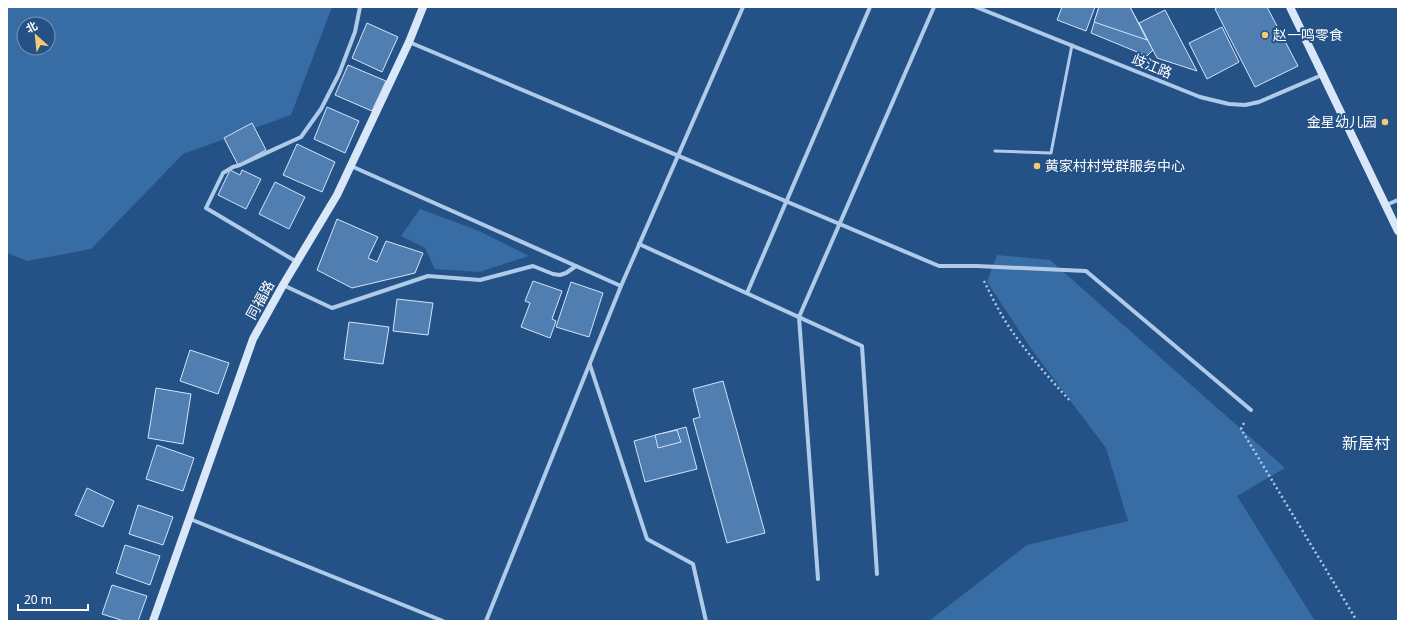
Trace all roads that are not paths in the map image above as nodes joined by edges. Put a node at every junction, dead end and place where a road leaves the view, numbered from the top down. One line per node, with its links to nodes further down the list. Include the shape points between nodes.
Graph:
1 (360, 7): 20 (street, via 355,32 339,74 321,109 301,137 223,173 206,208)
2 (423, 7): 8 (street, 同福路)
3 (743, 7): 12 (street)
4 (870, 7): 15 (street)
5 (934, 7): 17 (street)
6 (977, 7): 9 (street, 歧江路)
7 (1290, 7): 10 (street)
8 (409, 42): 12 (street); 13 (street, 同福路)
9 (1072, 45): 10 (street, 歧江路, via 1200,97 1230,104 1245,105 1259,102); 11 (lane, via 1051,153)
10 (1322, 75): 16 (street)
11 (995, 151)
12 (678, 156): 15 (street); 19 (street)
13 (351, 166): 20 (street, 同福路, via 337,195); 21 (street)
14 (1398, 200): 16 (street)
15 (786, 201): 17 (street); 24 (street)
16 (1386, 205): 18 (street)
17 (840, 224): 25 (street); 27 (street, via 939,266 1086,271)
18 (1398, 231)
19 (639, 244): 23 (street); 24 (street)
20 (297, 262): 22 (street, 同福路)
21 (576, 266): 22 (street, via 560,275 533,266 480,280 428,276 332,308); 23 (street)
22 (282, 285): 28 (street, 同福路, via 253,339)
23 (621, 286): 26 (street)
24 (747, 293): 25 (street)
25 (800, 317): 29 (street, via 862,346); 30 (street)
26 (590, 365): 33 (street); 34 (street, via 646,539 693,564)
27 (1251, 410)
28 (190, 519): 31 (street, 同福路); 32 (street)
29 (877, 574)
30 (818, 579)
31 (153, 621)
32 (443, 621)
33 (486, 621)
34 (706, 621)

